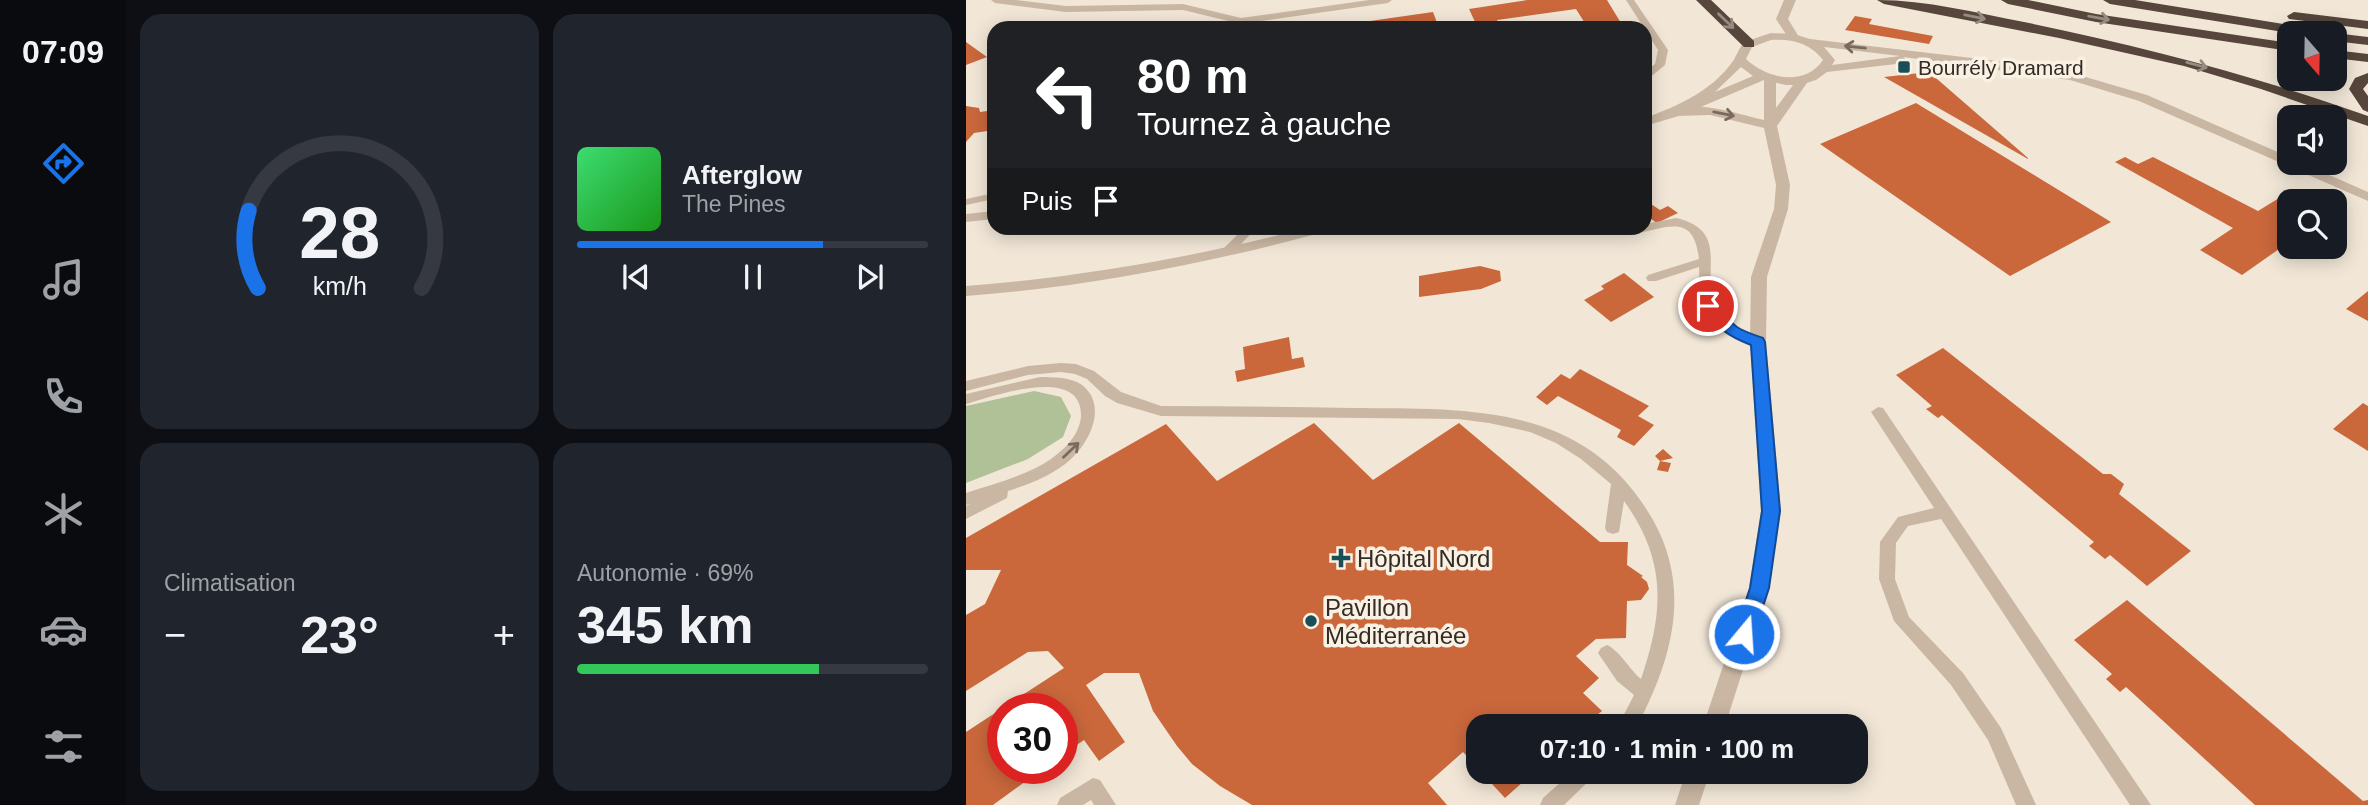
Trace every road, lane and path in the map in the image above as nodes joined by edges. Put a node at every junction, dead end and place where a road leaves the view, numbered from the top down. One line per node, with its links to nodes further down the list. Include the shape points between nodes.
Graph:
1 (995, 0): 2 (lane, via 1066,9 1184,7 1241,21)
2 (1388, 0)
3 (1630, 0): 10 (lane)
4 (1703, 0): 18 (highway, one-way to 18)
5 (1790, 0): 14 (street, via 1782,19)
6 (1884, 0): 32 (highway, one-way to 32, via 2183,61)
7 (2008, 0): 19 (highway, one-way to 19)
8 (2109, 0): 12 (highway)
9 (2180, 0): 11 (highway)
10 (1644, 21)
11 (2368, 25)
12 (2277, 27)
13 (1652, 33): 25 (lane, via 1663,50 1660,65)
14 (1793, 37): 17 (street); 18 (street)
15 (2347, 39): 16 (highway)
16 (2368, 41)
17 (1811, 42): 22 (street, one-way to 17); 24 (street, via 1829,60)
18 (1749, 44): 23 (street, via 1741,51)
19 (2277, 45)
20 (2347, 56): 21 (highway)
21 (2368, 58)
22 (1947, 59): 24 (street); 34 (street, via 2023,68 2143,98)
23 (1740, 60): 27 (street); 30 (street, via 1714,87)
24 (1825, 69): 28 (street)
25 (1652, 71)
26 (2368, 77): 29 (highway, via 2356,89)
27 (1766, 78): 28 (street); 30 (street); 33 (street)
28 (1803, 80): 33 (street)
29 (2368, 107)
30 (1677, 112): 31 (street); 33 (street, one-way to 33, via 1710,111)
31 (1652, 120)
32 (2368, 121)
33 (1770, 126): 48 (street, via 1783,185 1781,209 1759,277)
34 (2277, 156)
35 (2319, 175): 36 (street)
36 (2368, 197)
37 (987, 198): 38 (lane)
38 (966, 202)
39 (987, 216): 40 (lane)
40 (966, 218)
41 (1652, 227): 45 (lane, via 1677,222 1691,226 1703,242)
42 (1243, 235): 44 (lane)
43 (1295, 235): 44 (street)
44 (1227, 252): 47 (street, via 1074,282)
45 (1704, 261): 46 (lane); 48 (lane, via 1708,306 1716,318)
46 (1652, 278)
47 (966, 291)
48 (1758, 342): 61 (street, via 1771,511 1759,588)
49 (966, 386): 53 (lane, via 1042,368 1066,368 1089,374 1128,402 1161,411 1502,418 1575,447)
50 (966, 399): 52 (lane, one-way to 50, via 1078,444 1086,430 1086,400 1077,389 1065,382 1044,381)
51 (1878, 412): 55 (lane)
52 (1038, 473): 54 (lane); 56 (lane)
53 (1619, 482): 57 (lane); 59 (lane, via 1643,513 1660,551 1669,595 1662,646)
54 (966, 499)
55 (1942, 512): 68 (lane, via 1903,521 1888,542 1887,579 1902,621 1957,679 1995,734); 69 (lane)
56 (966, 513)
57 (1613, 528)
58 (1607, 653): 59 (lane, via 1623,676)
59 (1645, 694): 60 (lane)
60 (1634, 714)
61 (1718, 714)
62 (1572, 784): 66 (lane)
63 (1694, 784): 67 (street)
64 (1067, 805): 65 (lane, via 1093,787)
65 (1106, 805)
66 (1550, 805)
67 (1687, 805)
68 (2026, 805)
69 (2141, 805)

